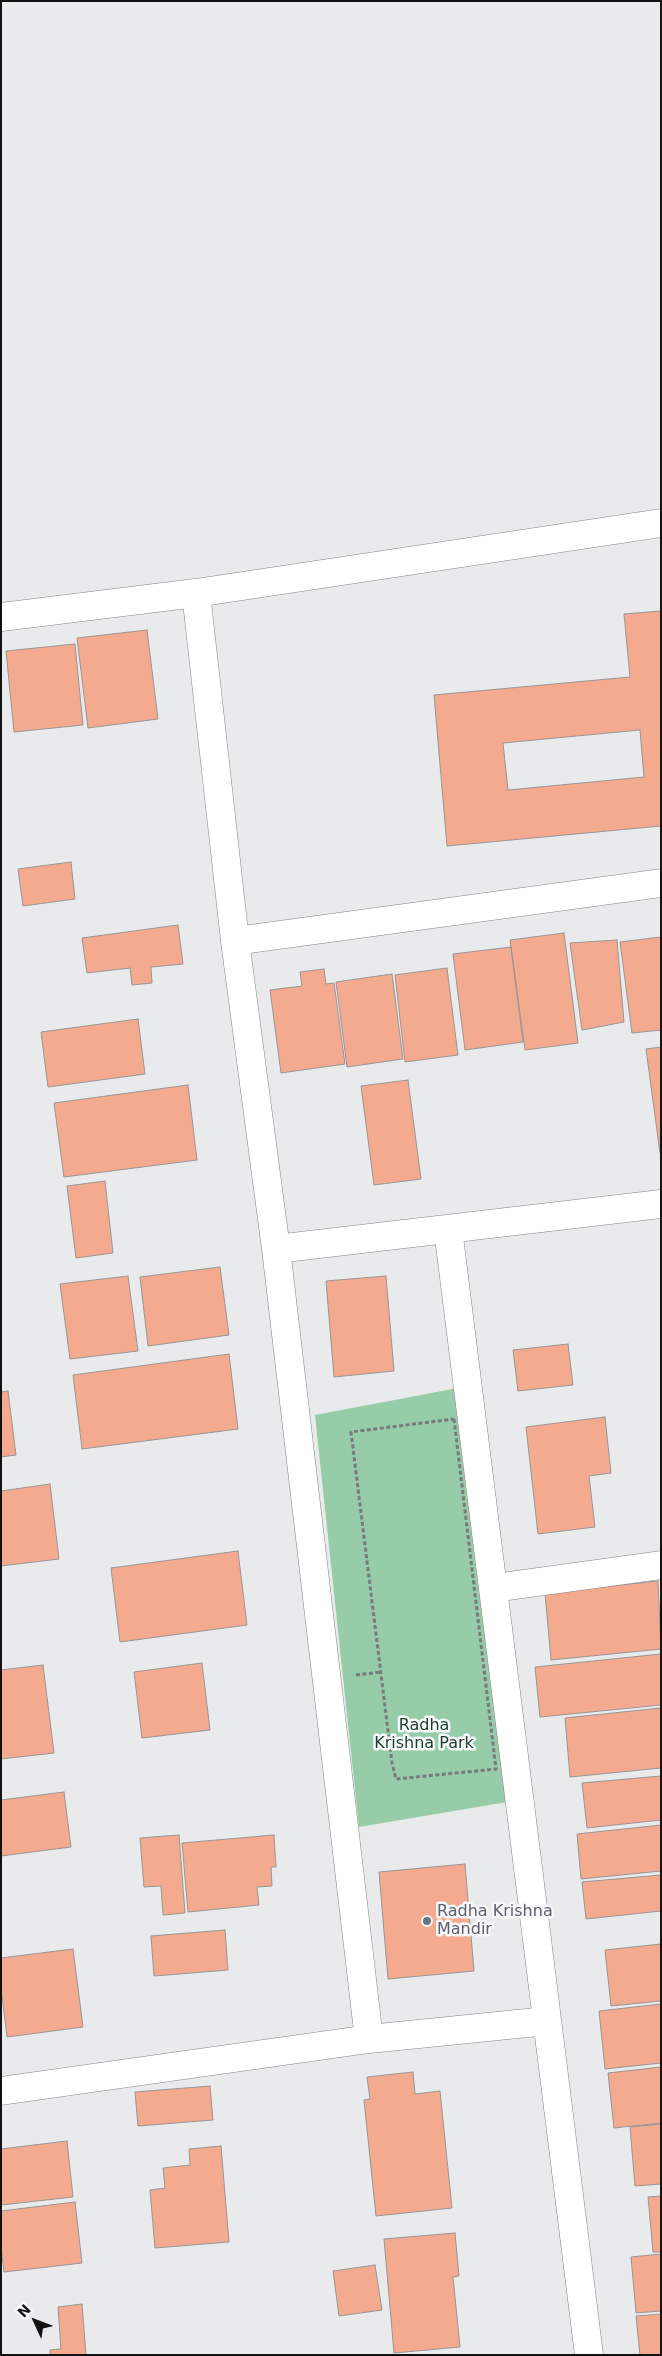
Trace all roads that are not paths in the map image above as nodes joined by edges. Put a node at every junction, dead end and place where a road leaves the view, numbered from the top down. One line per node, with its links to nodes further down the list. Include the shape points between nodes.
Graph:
1 (661, 523): 2 (street)
2 (196, 593): 3 (street); 5 (street)
3 (1, 617)
4 (661, 883): 5 (street)
5 (235, 942): 8 (street)
6 (661, 1204): 7 (street)
7 (448, 1229): 8 (street); 10 (street)
8 (276, 1250): 12 (street)
9 (661, 1565): 10 (street)
10 (494, 1588): 11 (street)
11 (547, 2021): 12 (street); 14 (street)
12 (369, 2039): 13 (street)
13 (1, 2091)
14 (589, 2355)

